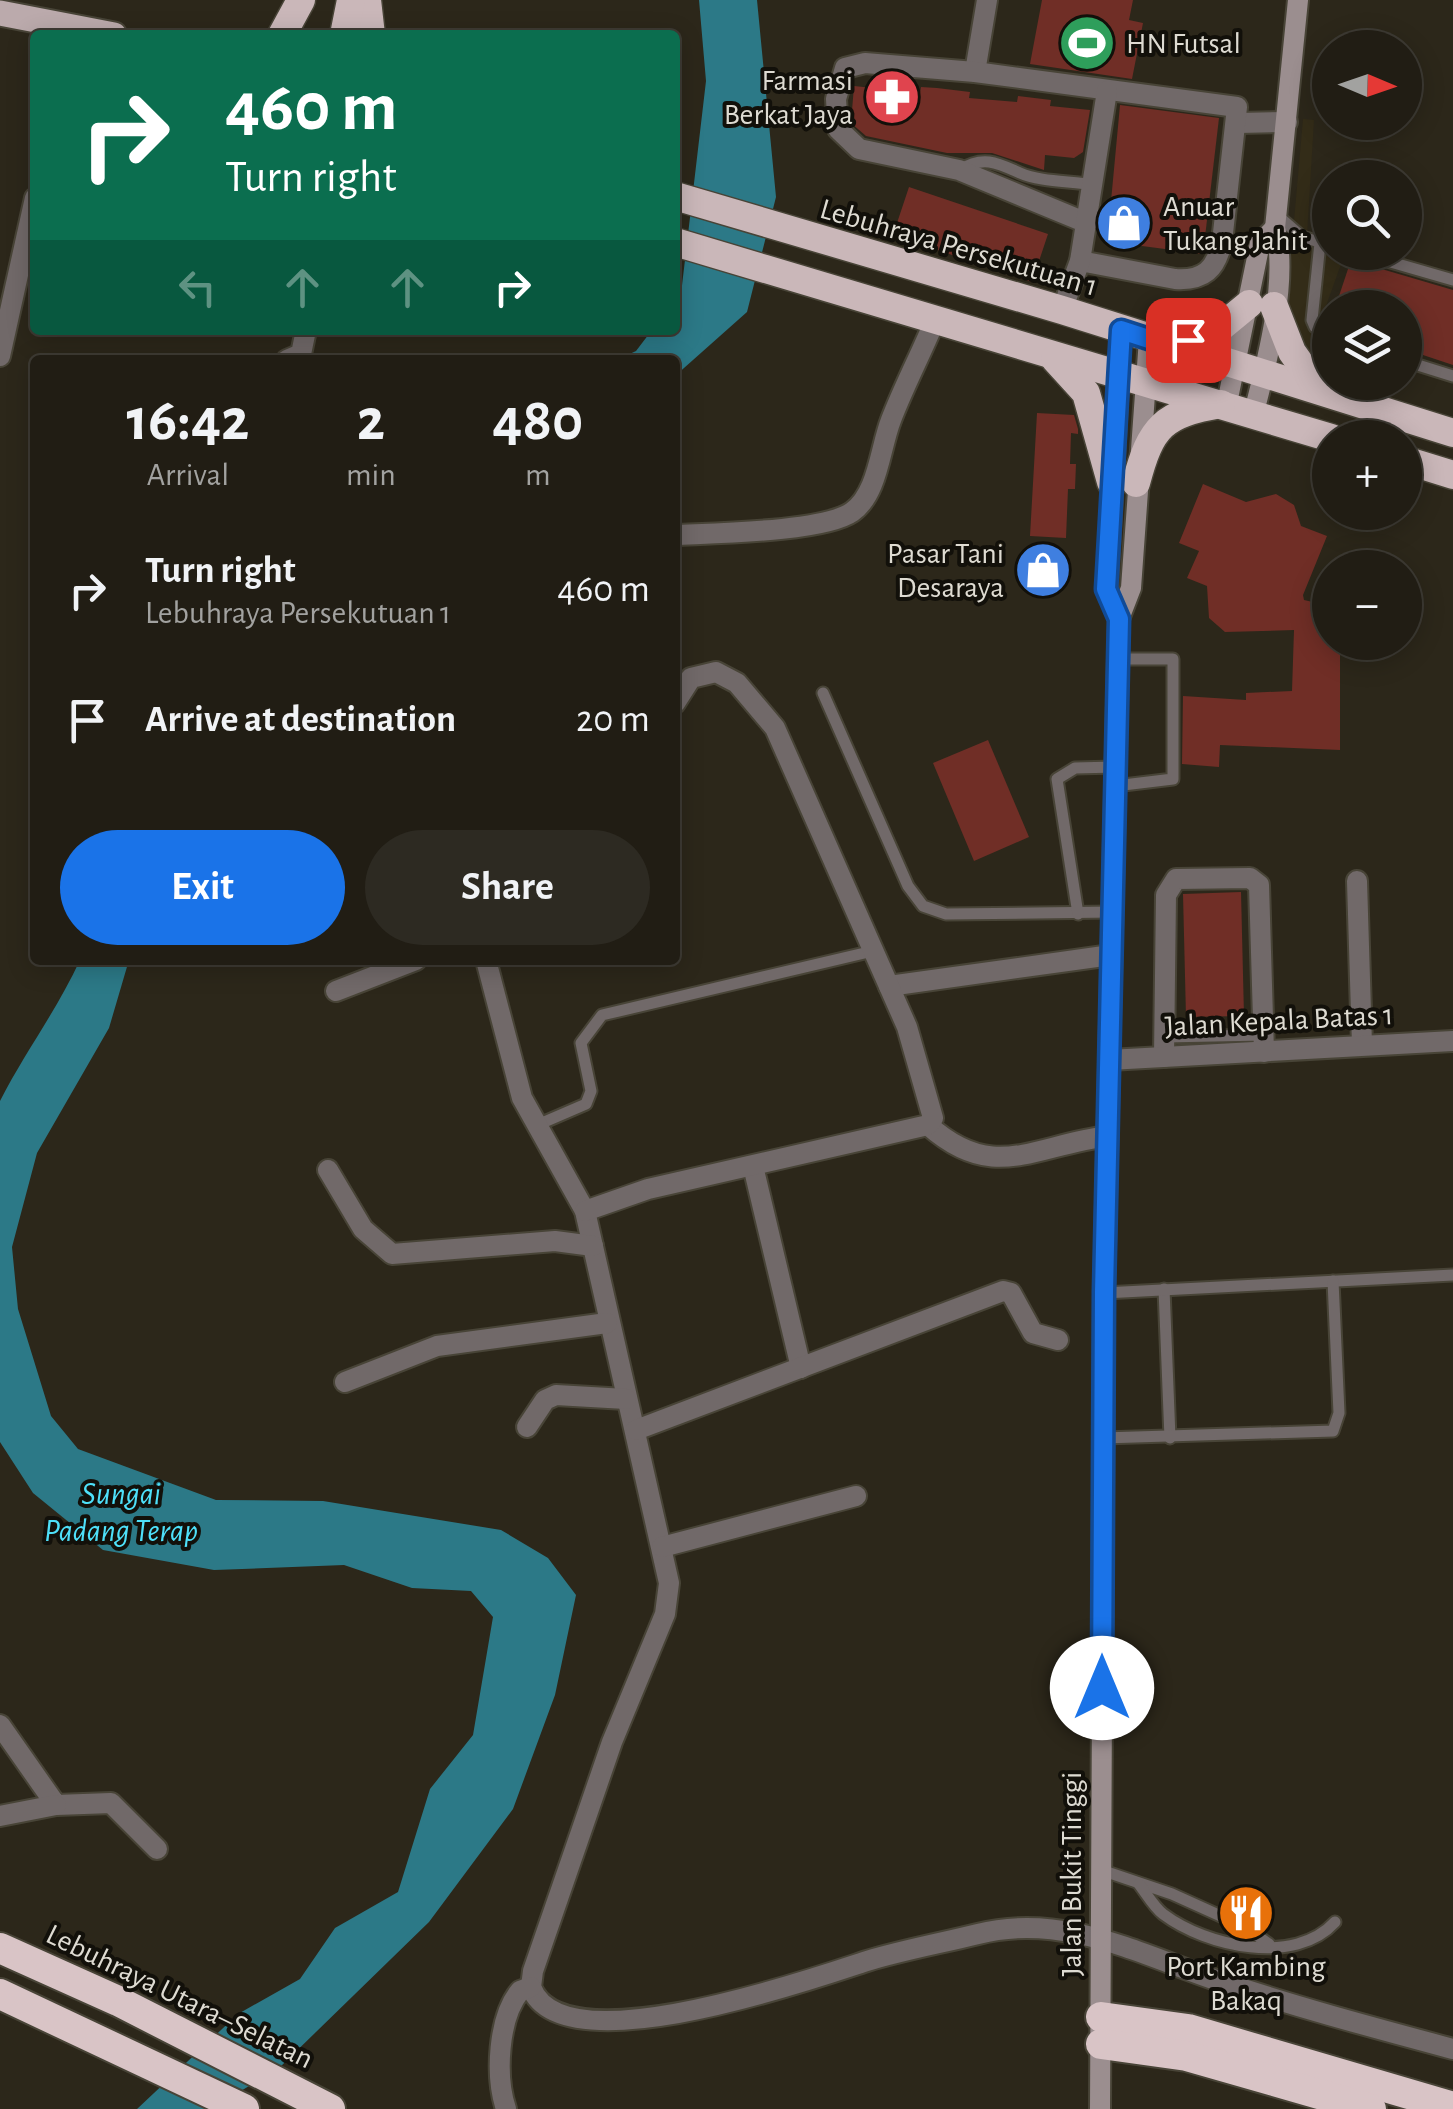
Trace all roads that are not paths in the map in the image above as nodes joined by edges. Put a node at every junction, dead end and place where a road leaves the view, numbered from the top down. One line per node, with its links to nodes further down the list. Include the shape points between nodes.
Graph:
1 (300, 0): 9 (highway)
2 (313, 0): 10 (highway)
3 (351, 0): 11 (highway)
4 (367, 0): 12 (highway)
5 (987, 0): 14 (street)
6 (1298, 0): 16 (main road)
7 (0, 16): 8 (main road); 13 (main road)
8 (84, 30)
9 (285, 30)
10 (306, 30)
11 (345, 30)
12 (370, 30)
13 (30, 35)
14 (975, 72): 15 (street); 18 (street, via 854,64 841,74 836,99 838,130 859,148)
15 (1106, 91): 17 (street, via 1232,104); 19 (street)
16 (1286, 122): 17 (street); 22 (main road)
17 (1238, 124): 26 (street, via 1222,242 1209,271 1175,279)
18 (959, 170): 19 (lane, via 975,160); 23 (street)
19 (1094, 184): 23 (street)
20 (680, 198): 30 (highway, Lebuhraya Persekutuan 1)
21 (30, 221): 35 (street)
22 (1276, 222): 24 (lane); 29 (main road, via 1260,242)
23 (1086, 223): 26 (street)
24 (1312, 240)
25 (680, 243): 31 (highway)
26 (1080, 261): 30 (street)
27 (1418, 270): 28 (lane)
28 (1453, 280)
29 (1262, 305): 33 (highway, via 1216,332); 37 (main road); 38 (highway)
30 (1062, 310): 32 (highway, Lebuhraya Persekutuan 1)
31 (935, 320): 34 (highway); 50 (street, via 856,509 806,524)
32 (1121, 330): 33 (highway, Lebuhraya Persekutuan 1); 39 (main road, Jalan Bukit Tinggi)
33 (1156, 341): 37 (highway, Lebuhraya Persekutuan 1); 41 (main road, Jalan Bukit Tinggi)
34 (1049, 354): 39 (highway); 49 (highway, via 1086,393)
35 (0, 356)
36 (1422, 366): 40 (lane)
37 (1251, 371): 42 (highway, Lebuhraya Persekutuan 1); 44 (main road)
38 (1312, 371)
39 (1116, 374): 41 (highway); 49 (main road, Jalan Bukit Tinggi)
40 (1453, 376)
41 (1145, 381): 44 (highway); 49 (main road, Jalan Bukit Tinggi)
42 (1312, 385)
43 (1360, 400): 46 (highway, Lebuhraya Persekutuan 1)
44 (1240, 408): 45 (highway); 49 (highway, via 1184,411 1158,426)
45 (1312, 431)
46 (1453, 434)
47 (1422, 465): 48 (highway)
48 (1453, 475)
49 (1123, 482): 51 (main road, Jalan Bukit Tinggi, via 1131,588 1119,619)
50 (680, 535)
51 (1118, 659): 54 (main road, Jalan Bukit Tinggi); 54 (lane, via 1173,659 1173,779)
52 (680, 694): 58 (street, via 691,678 716,672 765,712)
53 (823, 694): 57 (lane, via 908,886 923,906 946,914)
54 (1115, 777): 56 (main road, Jalan Bukit Tinggi); 57 (lane, via 1075,768 1057,779)
55 (1357, 881): 66 (street)
56 (1112, 912): 57 (lane); 59 (main road, Jalan Bukit Tinggi)
57 (1078, 914)
58 (873, 951): 62 (street); 70 (lane, via 602,1016 581,1043 590,1098 582,1108)
59 (1111, 955): 62 (street); 68 (main road, Jalan Bukit Tinggi)
60 (404, 965): 63 (street)
61 (487, 965): 70 (street, via 514,1077)
62 (889, 986): 69 (street, via 927,1088 933,1118)
63 (336, 992)
64 (1453, 1040): 66 (street, Jalan Kepala Batas 1)
65 (1264, 1043): 66 (street, Jalan Kepala Batas 1); 67 (street, Jalan Kepala Batas 1); 67 (street, via 1259,885 1250,878 1176,879 1166,894)
66 (1362, 1045)
67 (1164, 1047): 68 (street, Jalan Kepala Batas 1)
68 (1110, 1060): 71 (main road, Jalan Bukit Tinggi)
69 (928, 1125): 71 (street, via 954,1148 992,1158); 72 (street)
70 (535, 1126): 74 (street)
71 (1108, 1136): 79 (main road, Jalan Bukit Tinggi)
72 (753, 1166): 74 (street); 82 (street)
73 (328, 1170): 75 (street, via 363,1229 392,1254 555,1241)
74 (585, 1211): 75 (street)
75 (593, 1246): 80 (street)
76 (1453, 1275): 77 (lane)
77 (1332, 1281): 78 (lane); 88 (lane, via 1339,1413 1333,1432)
78 (1164, 1289): 79 (lane); 88 (lane)
79 (1104, 1292): 87 (main road, Jalan Bukit Tinggi)
80 (606, 1323): 83 (street, via 437,1346); 84 (street)
81 (1058, 1340): 82 (street, via 1033,1333 1004,1291)
82 (801, 1368): 86 (street)
83 (346, 1382)
84 (626, 1398): 85 (street, via 556,1395); 86 (street)
85 (527, 1427)
86 (636, 1430): 90 (street)
87 (1104, 1438): 88 (lane); 95 (main road, Jalan Bukit Tinggi)
88 (1170, 1438)
89 (856, 1496): 90 (street)
90 (662, 1546): 101 (street, via 669,1602 612,1742)
91 (0, 1725): 92 (street)
92 (56, 1805): 93 (street); 94 (street, via 111,1803)
93 (0, 1816)
94 (157, 1849)
95 (1101, 1870): 96 (lane); 98 (main road, Jalan Bukit Tinggi)
96 (1138, 1884): 99 (lane, via 1244,1927); 99 (lane, via 1163,1914 1235,1947)
97 (1336, 1922): 99 (lane, via 1306,1943)
98 (1101, 1938): 101 (street, via 1038,1928 979,1933 670,2015 562,2016); 103 (main road, Jalan Bukit Tinggi); 104 (street, via 1217,1981)
99 (1270, 1946)
100 (0, 1948): 107 (highway, Lebuhraya Utara–Selatan)
101 (531, 1987): 108 (street, via 520,1991 505,2018)
102 (0, 1994): 106 (highway)
103 (1100, 2031): 105 (highway, via 1188,2030); 109 (main road, Jalan Bukit Tinggi); 110 (highway)
104 (1453, 2049)
105 (1453, 2106)
106 (244, 2109)
107 (330, 2109)
108 (506, 2109)
109 (1100, 2109)
110 (1370, 2109)

